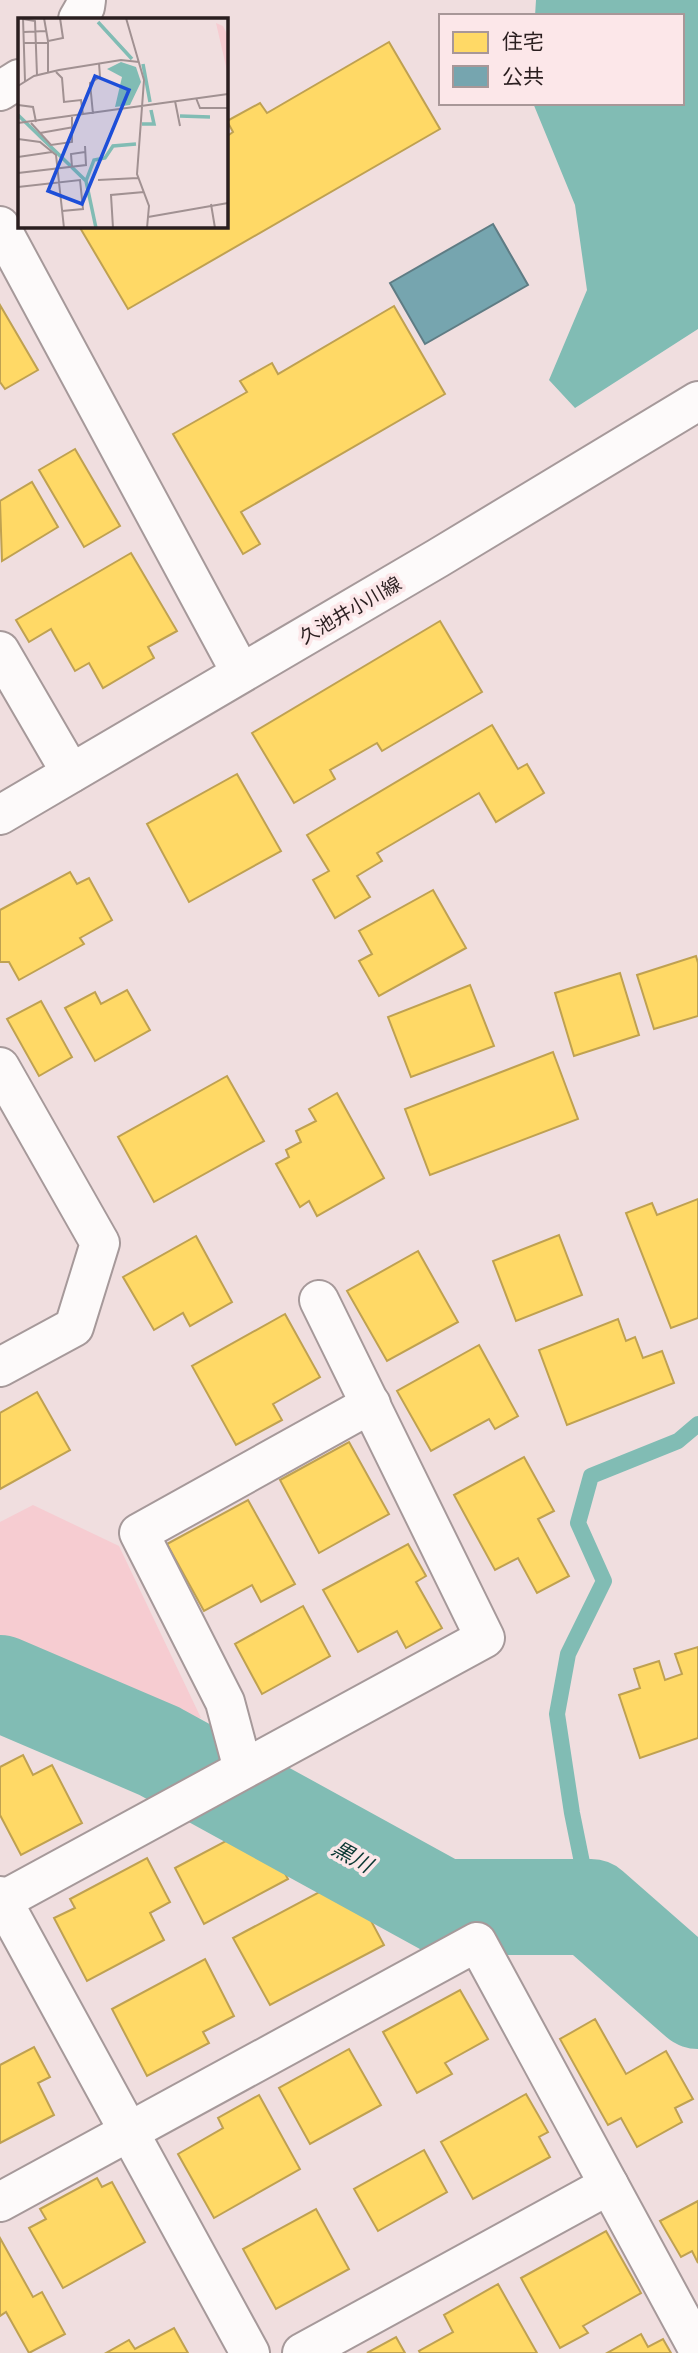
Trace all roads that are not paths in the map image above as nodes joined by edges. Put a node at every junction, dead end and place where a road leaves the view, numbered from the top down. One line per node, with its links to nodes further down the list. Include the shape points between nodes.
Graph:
1 (86, 0): 2 (street)
2 (79, 18)
3 (18, 80): 4 (street)
4 (0, 91)
5 (0, 226): 8 (street)
6 (698, 401): 8 (street, 久池井小川線)
7 (0, 651): 9 (street)
8 (241, 673): 9 (street, 久池井小川線)
9 (71, 774): 10 (street, 久池井小川線)
10 (0, 815)
11 (0, 1067): 13 (street, via 100,1243 74,1327)
12 (319, 1300): 14 (street)
13 (0, 1367)
14 (371, 1404): 15 (street, via 139,1532); 15 (street, via 485,1638)
15 (251, 1754): 16 (street, via 180,1804)
16 (1, 1899): 17 (street)
17 (129, 2131): 18 (street, via 477,1942); 19 (street); 21 (street)
18 (609, 2185): 20 (street); 22 (street)
19 (0, 2202)
20 (698, 2349)
21 (250, 2353)
22 (302, 2353)

